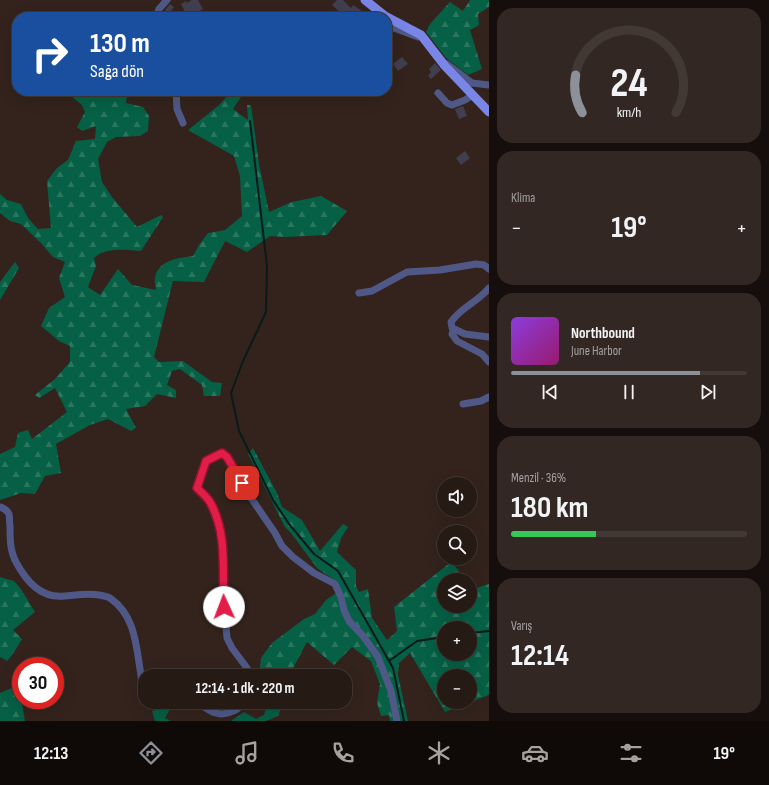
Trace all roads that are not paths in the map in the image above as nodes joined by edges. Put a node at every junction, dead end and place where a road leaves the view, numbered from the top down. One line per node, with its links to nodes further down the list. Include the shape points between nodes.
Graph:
1 (167, 0): 3 (street)
2 (365, 0): 4 (main road)
3 (158, 12)
4 (380, 12)
5 (392, 20): 7 (main road, via 421,35)
6 (392, 28): 7 (street)
7 (424, 40): 8 (main road)
8 (437, 56): 9 (street, via 472,83); 11 (main road)
9 (489, 86)
10 (438, 93): 11 (street, via 452,105)
11 (473, 95): 13 (main road)
12 (176, 96): 14 (street)
13 (489, 112)
14 (182, 123)
15 (489, 269): 17 (street, via 476,264 407,272 372,291)
16 (489, 288): 18 (street, via 483,296 458,313 451,322)
17 (359, 293)
18 (454, 329): 19 (street, via 465,334); 20 (street, via 452,334 457,341 482,354)
19 (489, 337)
20 (489, 362)
21 (489, 397): 22 (street)
22 (463, 404)
23 (0, 507): 24 (street, via 9,515 12,551 28,580 40,592 64,597 94,594 109,597 122,608 133,629)
24 (140, 669)
25 (248, 669): 28 (street, via 227,638 223,592 224,555 220,529 209,501 197,488 206,461 222,453 227,457 282,546 309,569 335,584 349,621 378,656 391,691)
26 (206, 709): 27 (street, via 219,715)
27 (237, 709)
28 (398, 721)

